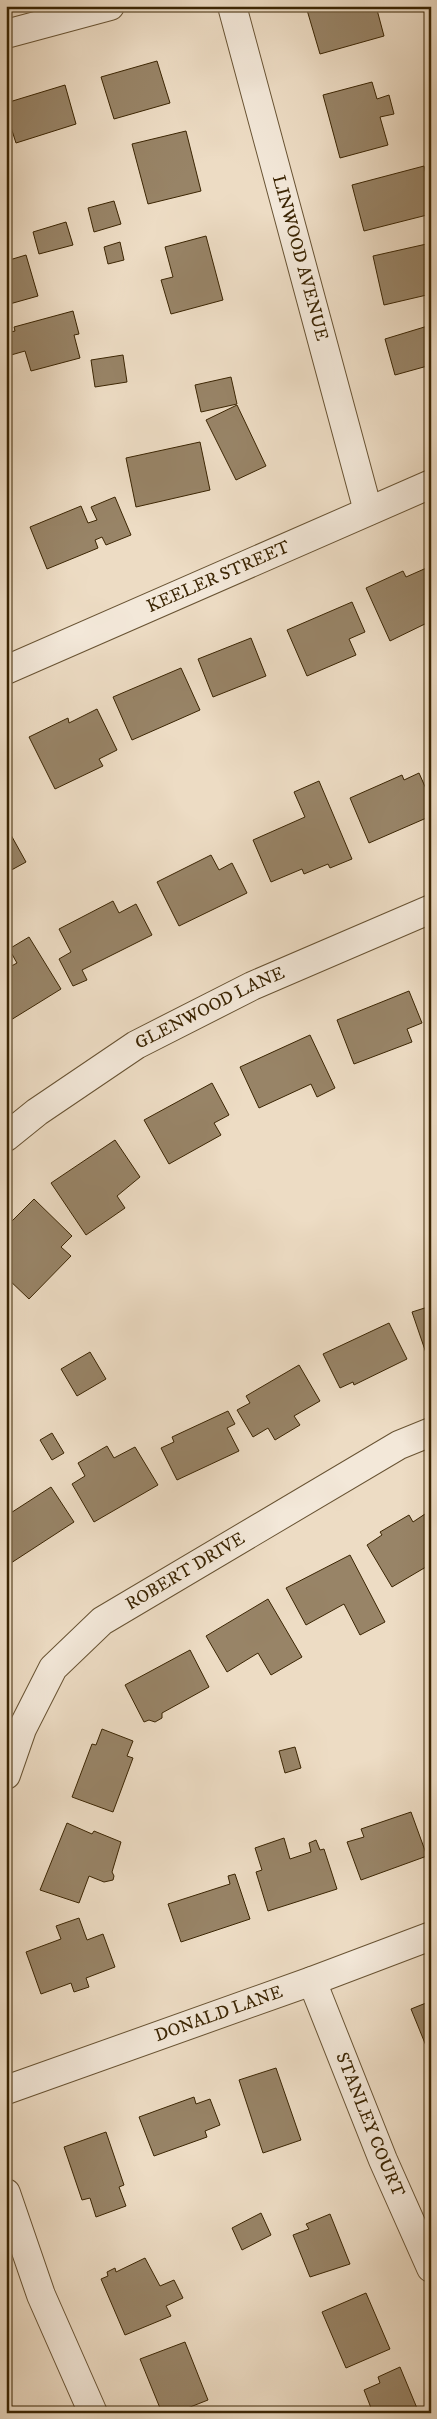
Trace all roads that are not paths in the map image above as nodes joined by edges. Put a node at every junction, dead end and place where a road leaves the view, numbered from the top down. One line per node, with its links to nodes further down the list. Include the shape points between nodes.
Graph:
1 (110, 6): 3 (street)
2 (232, 6): 5 (street, LINWOOD AVENUE)
3 (6, 34)
4 (431, 484): 5 (street, KEELER STREET)
5 (368, 511): 6 (street, KEELER STREET)
6 (7, 669)
7 (431, 909): 8 (street, GLENWOOD LANE, via 252,986 136,1045)
8 (6, 1136)
9 (431, 1432): 10 (street, ROBERT DRIVE, via 398,1446 102,1621 53,1668 22,1729)
10 (6, 1775)
11 (431, 1936): 12 (street, DONALD LANE)
12 (312, 1981): 13 (street, DONALD LANE); 15 (street, STANLEY COURT, via 383,2160)
13 (6, 2090)
14 (6, 2193): 16 (street, via 41,2295)
15 (431, 2268)
16 (93, 2413)

